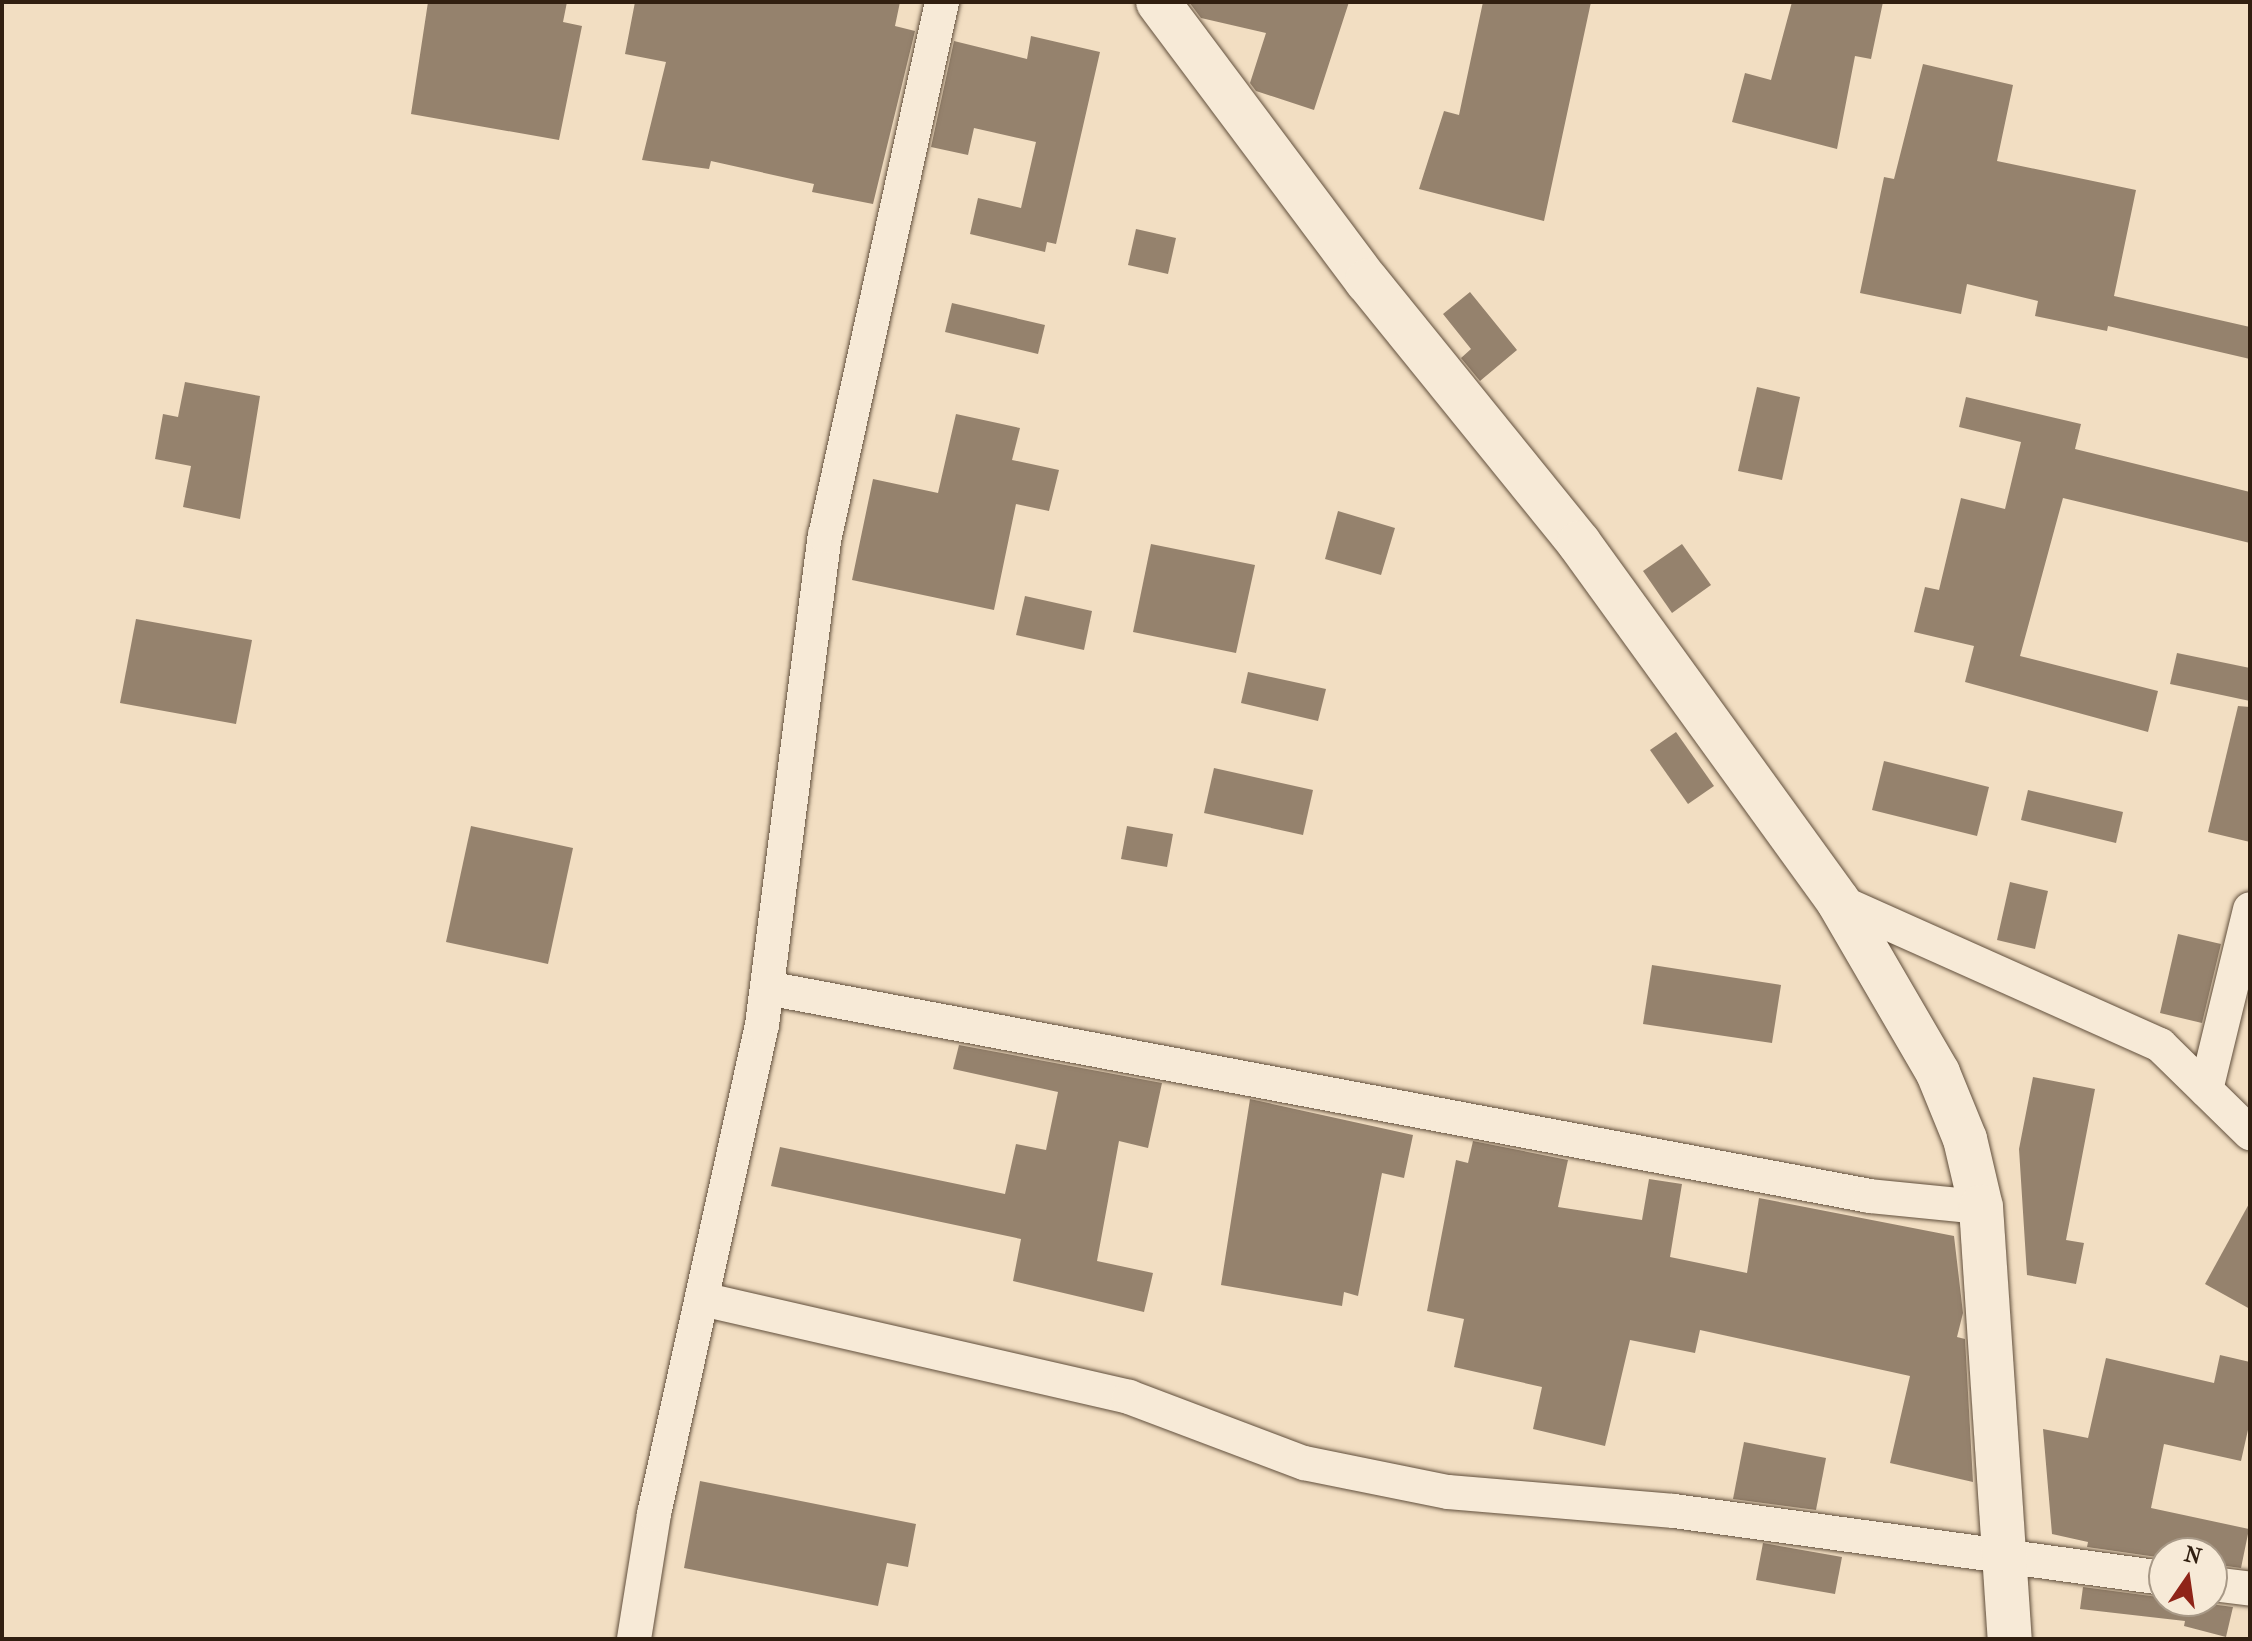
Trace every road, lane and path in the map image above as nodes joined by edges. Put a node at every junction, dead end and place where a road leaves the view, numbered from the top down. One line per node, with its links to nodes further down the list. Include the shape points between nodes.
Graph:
1 (942, 2): 5 (street, via 825,536)
2 (1158, 2): 3 (street, via 1367,281 1579,543)
3 (1838, 901): 6 (street, via 2160,1045); 8 (street, via 1938,1073 1965,1139)
4 (2250, 909): 6 (street)
5 (767, 988): 8 (street, via 1870,1196); 9 (street)
6 (2206, 1090): 7 (street)
7 (2250, 1133)
8 (1981, 1207): 10 (street)
9 (702, 1299): 10 (street, via 1129,1397 1304,1463 1362,1475 1448,1492 1674,1511); 14 (street, via 654,1514)
10 (2004, 1557): 11 (street); 15 (street)
11 (2148, 1576)
12 (2228, 1586): 13 (street)
13 (2250, 1589)
14 (634, 1639)
15 (2010, 1639)

